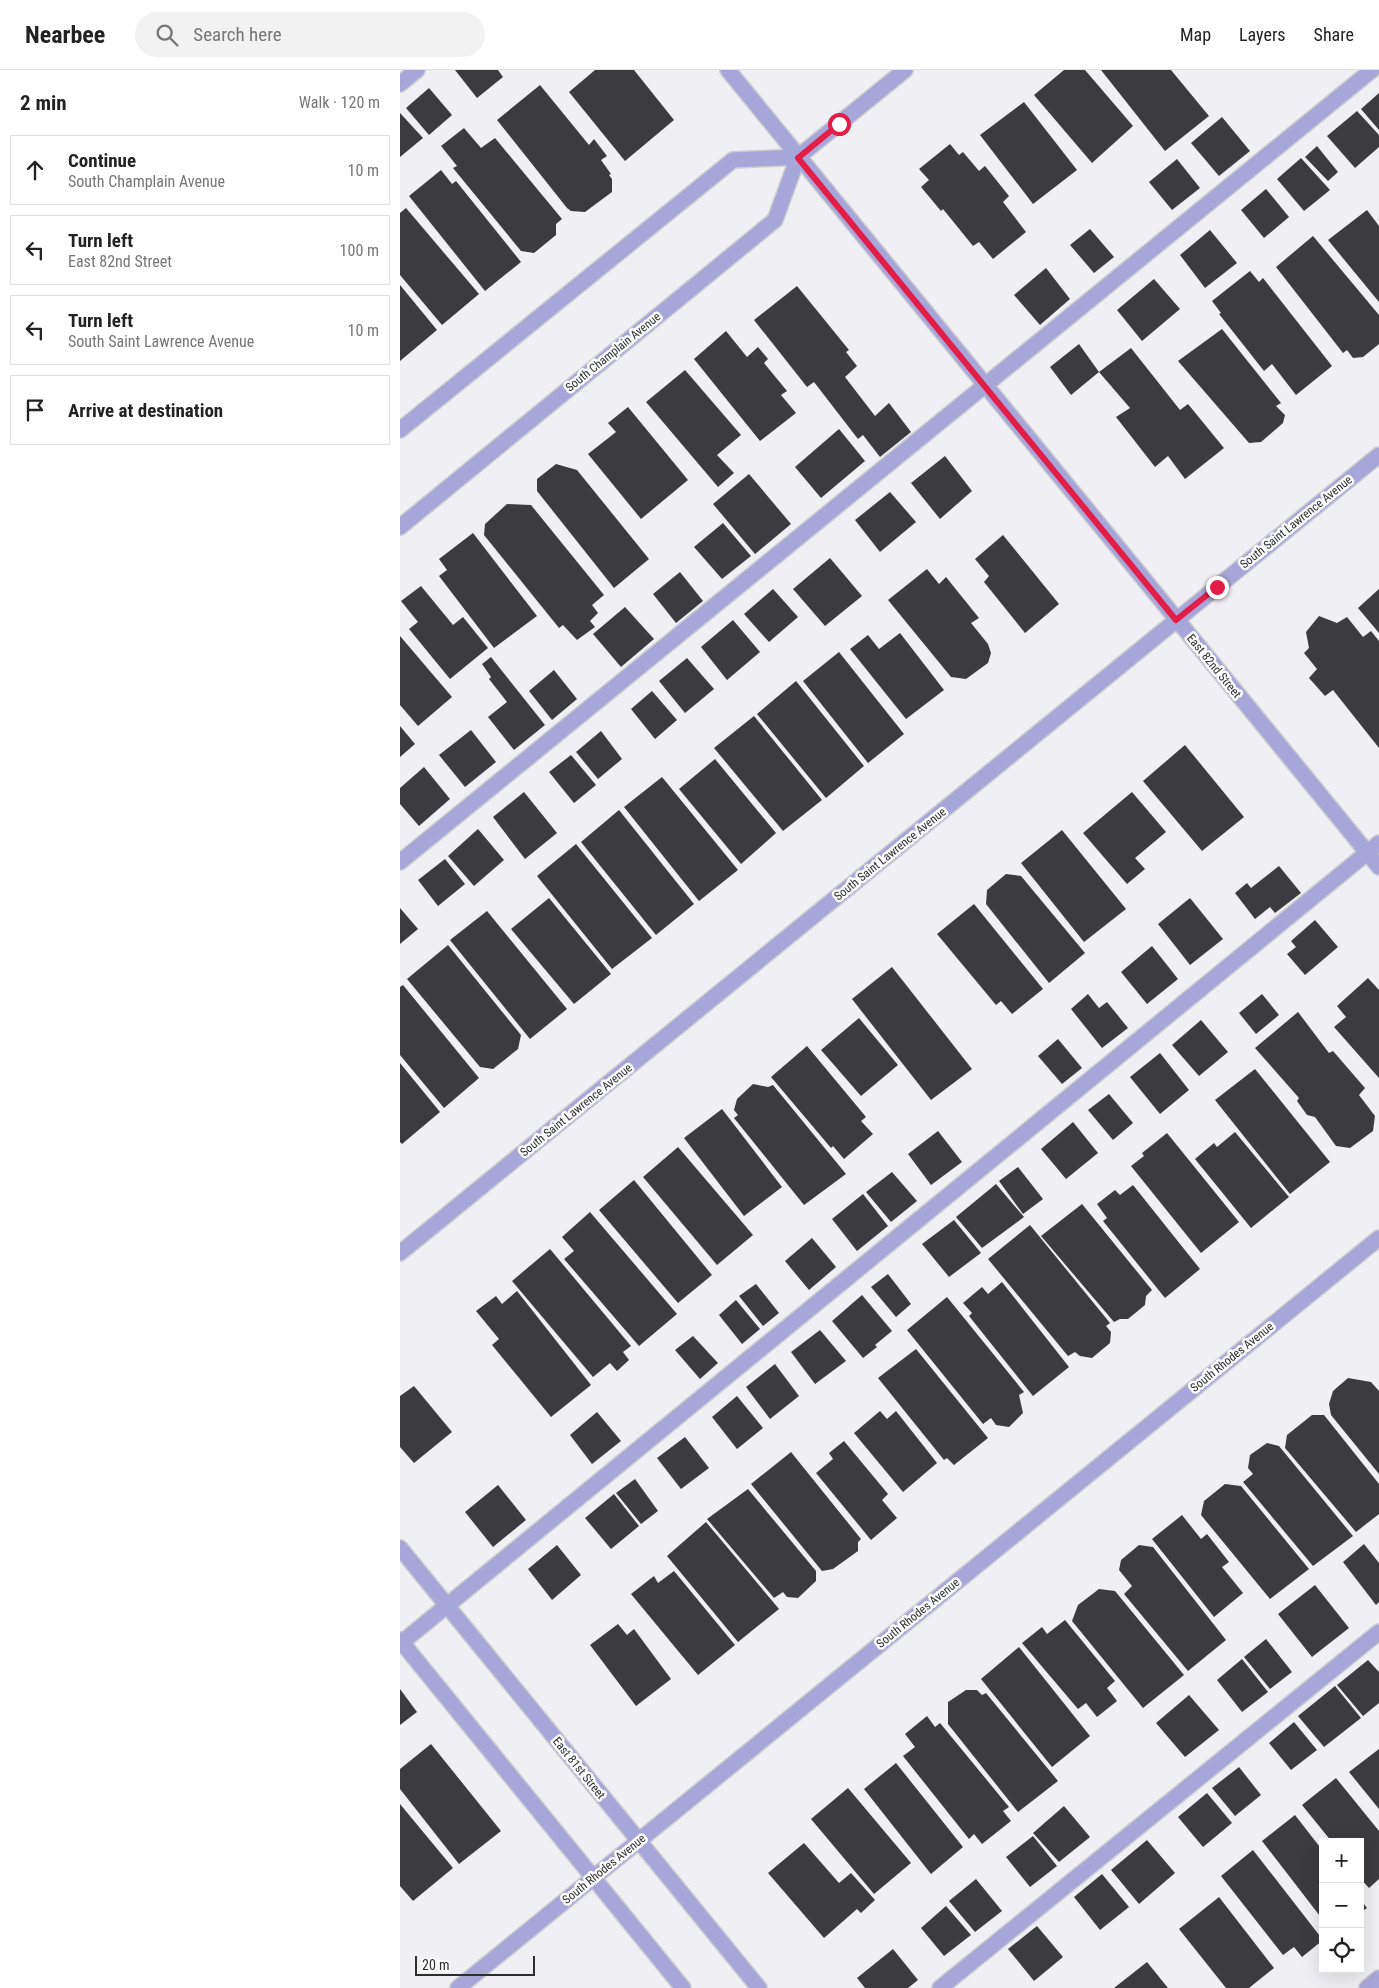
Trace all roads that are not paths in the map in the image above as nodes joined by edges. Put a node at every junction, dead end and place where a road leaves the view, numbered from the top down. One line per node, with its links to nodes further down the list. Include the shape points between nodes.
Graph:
1 (417, 70): 5 (street)
2 (728, 70): 6 (street, East 82nd Street)
3 (905, 70): 6 (street)
4 (1372, 70): 7 (street)
5 (400, 84)
6 (798, 158): 7 (street, East 82nd Street); 8 (street, via 733,160); 10 (street, South Champlain Avenue, via 775,220)
7 (985, 385): 11 (street, East 82nd Street); 13 (street)
8 (400, 430)
9 (1379, 454): 11 (street, South Saint Lawrence Avenue)
10 (400, 527)
11 (1176, 620): 12 (street, East 82nd Street); 16 (street, South Saint Lawrence Avenue)
12 (1373, 848): 14 (street, East 82nd Street); 18 (street)
13 (400, 862)
14 (1379, 866)
15 (1379, 1238): 21 (street, South Rhodes Avenue)
16 (400, 1253)
17 (400, 1548): 18 (street, East 81st Street)
18 (446, 1605): 20 (street); 21 (street, East 81st Street)
19 (1379, 1632): 27 (street)
20 (401, 1642): 22 (street)
21 (639, 1841): 22 (street, South Rhodes Avenue); 26 (street, East 81st Street)
22 (593, 1878): 24 (street, South Rhodes Avenue); 25 (street)
23 (1379, 1978): 28 (street)
24 (458, 1988)
25 (683, 1988)
26 (759, 1988)
27 (940, 1988)
28 (1367, 1988)

